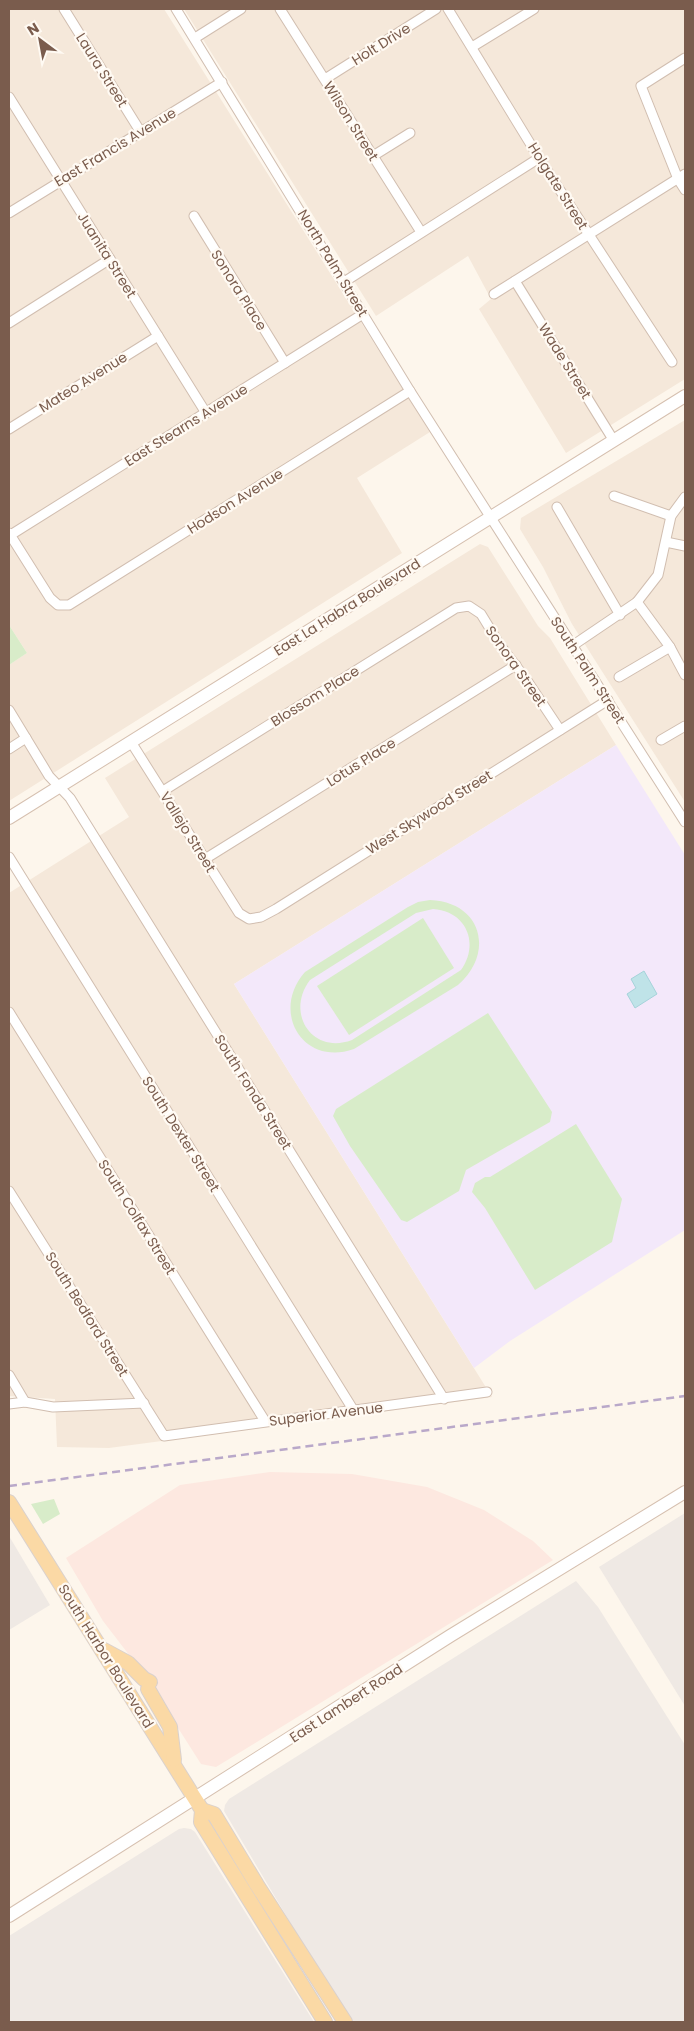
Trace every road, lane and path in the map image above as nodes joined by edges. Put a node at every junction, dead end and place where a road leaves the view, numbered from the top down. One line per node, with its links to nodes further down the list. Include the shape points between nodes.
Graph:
1 (64, 9): 14 (street, Laura Street)
2 (176, 9): 8 (street, North Palm Street)
3 (241, 9): 8 (street)
4 (280, 9): 11 (street, Wilson Street)
5 (436, 9): 11 (street, Holt Drive)
6 (448, 9): 9 (street, Holgate Street)
7 (534, 9): 9 (street)
8 (194, 38): 12 (street, North Palm Street)
9 (472, 47): 17 (street, Holgate Street)
10 (685, 58): 18 (street, via 641,86)
11 (325, 79): 16 (street, Wilson Street)
12 (222, 82): 14 (street, East Francis Avenue); 27 (street, North Palm Street)
13 (9, 97): 19 (street, Juanita Street)
14 (140, 132): 19 (street, East Francis Avenue)
15 (410, 133): 16 (street)
16 (373, 156): 23 (street, Wilson Street)
17 (539, 158): 23 (street); 24 (street, Holgate Street)
18 (682, 177): 20 (street); 24 (street)
19 (61, 180): 21 (street, East Francis Avenue); 25 (street, Juanita Street)
20 (685, 190)
21 (9, 212)
22 (194, 216): 33 (street, Sonora Place)
23 (422, 232): 27 (street)
24 (589, 235): 26 (street); 32 (street, Holgate Street)
25 (110, 259): 30 (street); 31 (street, Juanita Street)
26 (515, 281): 28 (street); 38 (street, Wade Street)
27 (344, 282): 29 (street, North Palm Street)
28 (494, 294)
29 (363, 314): 33 (street, East Stearns Avenue); 34 (street, North Palm Street)
30 (9, 323)
31 (158, 336): 36 (street, Juanita Street); 37 (street, Mateo Avenue)
32 (672, 362)
33 (285, 363): 36 (street, East Stearns Avenue)
34 (410, 391): 43 (street, North Palm Street); 44 (street, Hodson Avenue, via 68,605 58,605 50,598)
35 (685, 396): 38 (main road, East La Habra Boulevard)
36 (206, 413): 44 (street, East Stearns Avenue)
37 (9, 429)
38 (614, 441): 43 (main road, East La Habra Boulevard)
39 (614, 496): 42 (street)
40 (685, 497): 42 (street)
41 (557, 507): 49 (street)
42 (671, 516): 45 (street)
43 (490, 517): 50 (street, South Palm Street); 61 (main road, East La Habra Boulevard)
44 (9, 535)
45 (666, 542): 46 (street); 47 (street, via 658,574)
46 (685, 546)
47 (637, 602): 49 (street); 51 (street)
48 (469, 606): 52 (street, Sonora Street, via 481,614); 64 (street, Blossom Place, via 456,608)
49 (620, 615): 50 (street)
50 (572, 646): 55 (street, South Palm Street)
51 (670, 647): 53 (street); 54 (street)
52 (516, 665): 58 (street, Sonora Street); 68 (street, Lotus Place)
53 (685, 675)
54 (619, 678)
55 (608, 700): 58 (street, West Skywood Street); 66 (street, South Palm Street)
56 (9, 710): 59 (street, South Fonda Street)
57 (685, 726): 60 (street)
58 (560, 730): 69 (street, West Skywood Street, via 276,909)
59 (26, 738): 62 (street); 63 (street, South Fonda Street)
60 (661, 740)
61 (131, 742): 63 (main road, East La Habra Boulevard); 64 (street, Vallejo Street)
62 (9, 749)
63 (59, 787): 65 (main road, East La Habra Boulevard); 74 (street, South Fonda Street, via 70,798)
64 (163, 791): 68 (street, Vallejo Street)
65 (9, 818)
66 (685, 822)
67 (9, 857): 78 (street, South Dexter Street)
68 (205, 859): 69 (street, Vallejo Street, via 239,913)
69 (248, 919)
70 (9, 1012): 79 (street, South Colfax Street)
71 (9, 1191): 76 (street, South Bedford Street)
72 (9, 1375): 75 (street)
73 (487, 1392): 74 (street, Superior Avenue)
74 (444, 1399): 78 (street, Superior Avenue)
75 (25, 1402): 76 (street, via 53,1407); 77 (street)
76 (144, 1403): 80 (street, South Bedford Street)
77 (9, 1404)
78 (354, 1411): 79 (street, Superior Avenue)
79 (265, 1421): 80 (street, Superior Avenue)
80 (164, 1436)
81 (685, 1492): 85 (main road, East Lambert Road, via 450,1636)
82 (9, 1502): 83 (main road, South Harbor Boulevard)
83 (101, 1648): 84 (main road, South Harbor Boulevard); 84 (main road, via 128,1663 149,1685 170,1727)
84 (175, 1766): 85 (main road, South Harbor Boulevard)
85 (198, 1805): 86 (main road, East Lambert Road); 87 (main road, South Harbor Boulevard, via 201,1822); 88 (main road, South Harbor Boulevard, via 214,1814)
86 (9, 1916)
87 (325, 2022)
88 (345, 2022)

